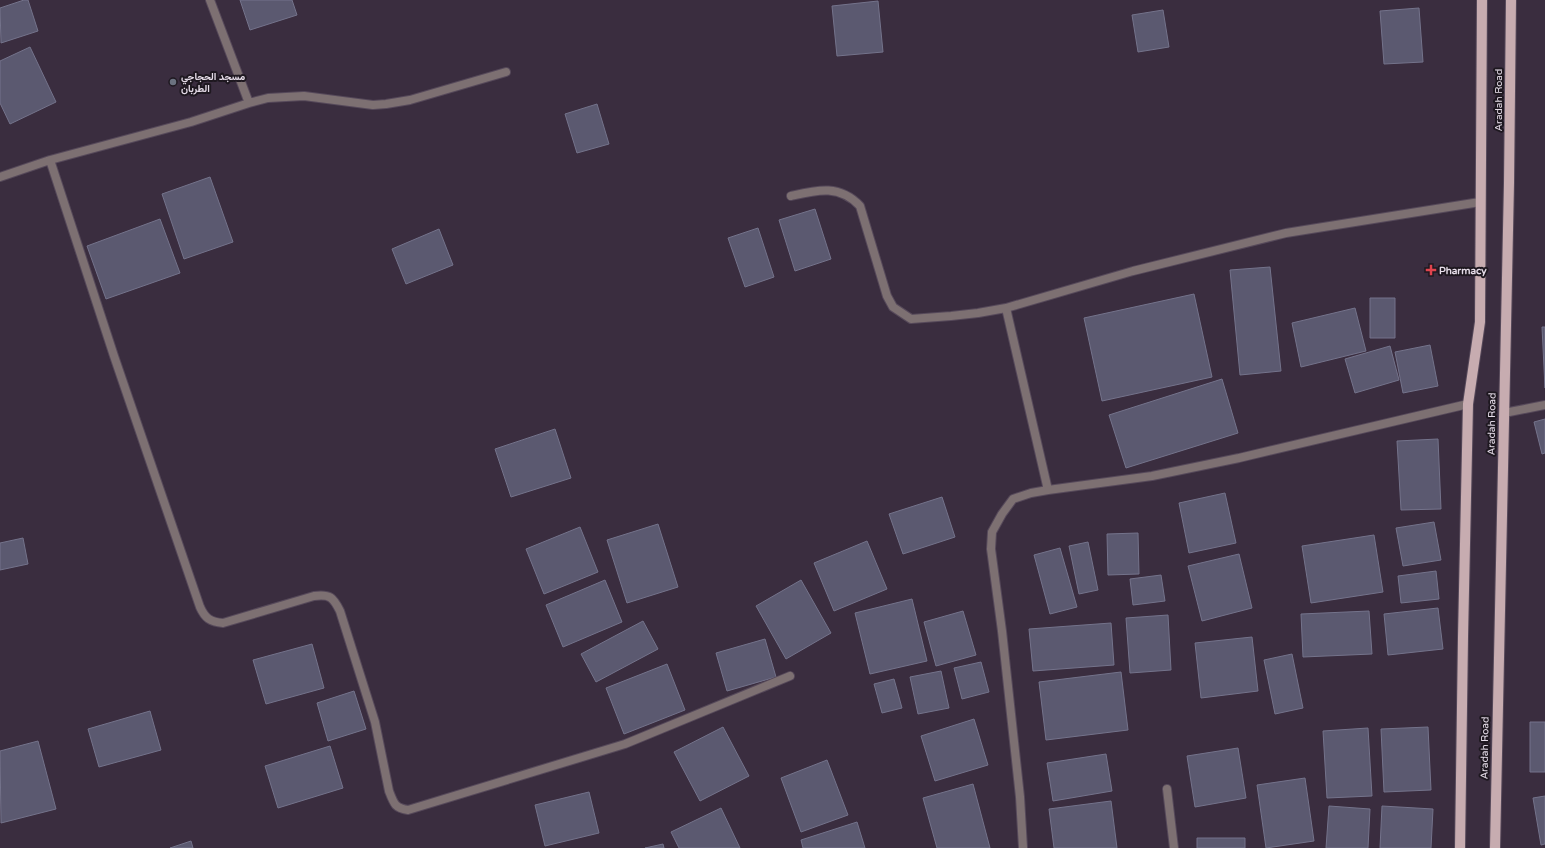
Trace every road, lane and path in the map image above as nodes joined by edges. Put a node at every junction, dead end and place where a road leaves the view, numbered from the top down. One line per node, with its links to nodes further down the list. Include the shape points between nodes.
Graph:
1 (210, 0): 5 (street)
2 (1482, 0): 9 (main road, Aradah Road)
3 (1511, 0): 13 (main road, Aradah Road)
4 (506, 72): 5 (street, via 410,100 386,104 373,105 304,96 268,98)
5 (249, 103): 6 (street, via 190,122)
6 (50, 160): 7 (street); 15 (street, via 114,356 205,618 214,623 223,623 314,596 326,595 335,600 375,722 389,791 399,808 408,810 625,744)
7 (0, 177)
8 (791, 196): 10 (street, via 824,190 836,191 854,199 860,206 887,296 893,307 903,315 910,318 927,318)
9 (1480, 202): 10 (street, via 1286,233 1133,271); 11 (main road, Aradah Road, via 1480,322)
10 (1006, 308): 14 (street)
11 (1468, 404): 14 (street, via 1152,476); 19 (main road, Aradah Road)
12 (1545, 405): 13 (street)
13 (1504, 413): 20 (main road, Aradah Road)
14 (1048, 490): 17 (street, via 1013,499 992,532 991,549 1019,789)
15 (790, 676)
16 (1167, 789): 18 (street)
17 (1023, 848)
18 (1174, 848)
19 (1460, 848)
20 (1495, 848)

